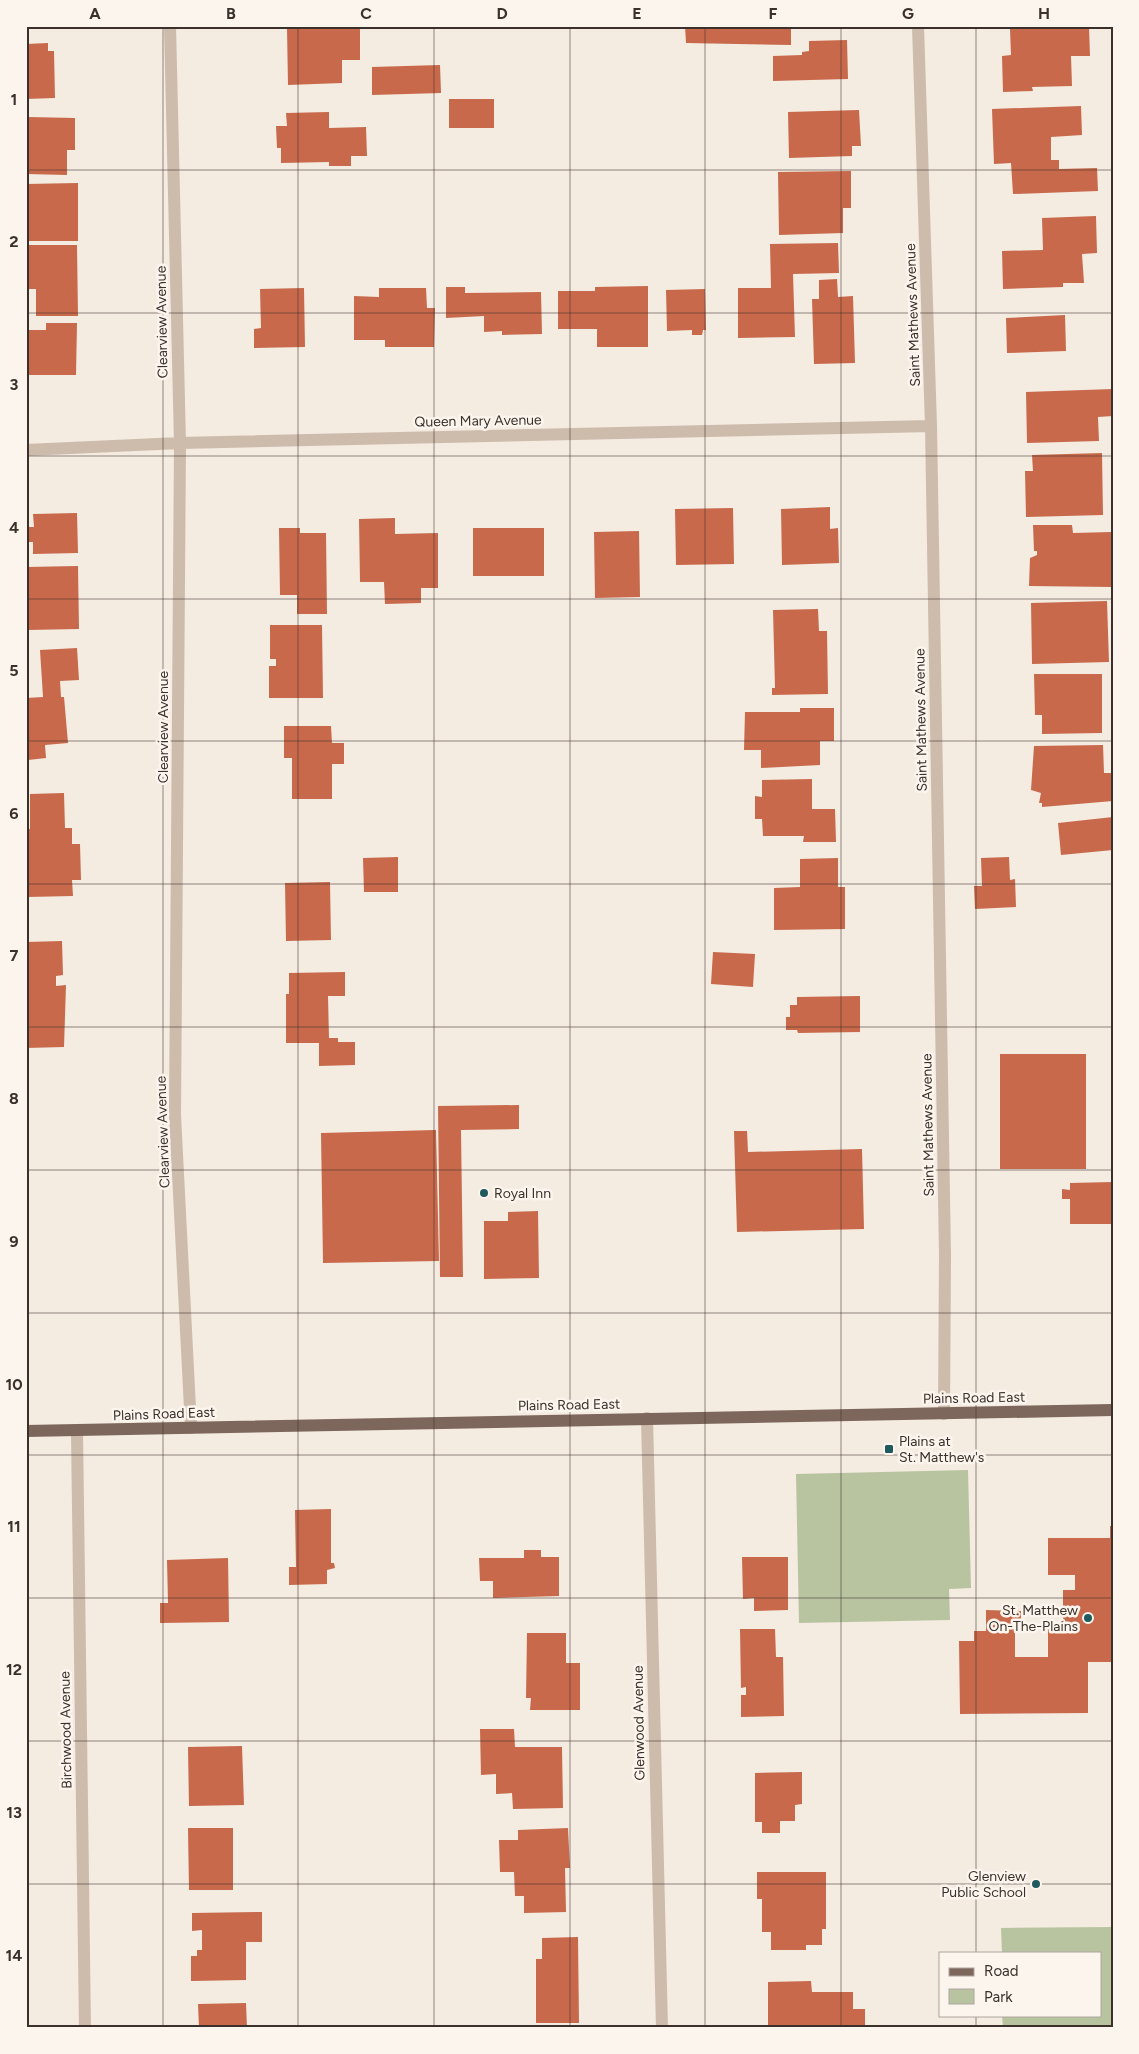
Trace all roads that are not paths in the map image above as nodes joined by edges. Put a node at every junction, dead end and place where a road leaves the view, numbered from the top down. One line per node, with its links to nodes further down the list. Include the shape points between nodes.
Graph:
1 (170, 26): 4 (street, Clearview Avenue)
2 (918, 26): 3 (street, Saint Mathews Avenue)
3 (931, 426): 4 (street, Queen Mary Avenue); 7 (street, Saint Mathews Avenue, via 945,1250)
4 (180, 443): 5 (street, Queen Mary Avenue); 9 (street, Clearview Avenue, via 175,1115)
5 (26, 450)
6 (1113, 1410): 7 (main road, Plains Road East)
7 (944, 1414): 8 (main road, Plains Road East)
8 (647, 1418): 9 (main road, Plains Road East); 13 (street, Glenwood Avenue)
9 (191, 1428): 11 (main road, Plains Road East)
10 (26, 1431): 11 (main road, Plains Road East)
11 (77, 1432): 12 (street, Birchwood Avenue)
12 (85, 2028)
13 (662, 2028)

